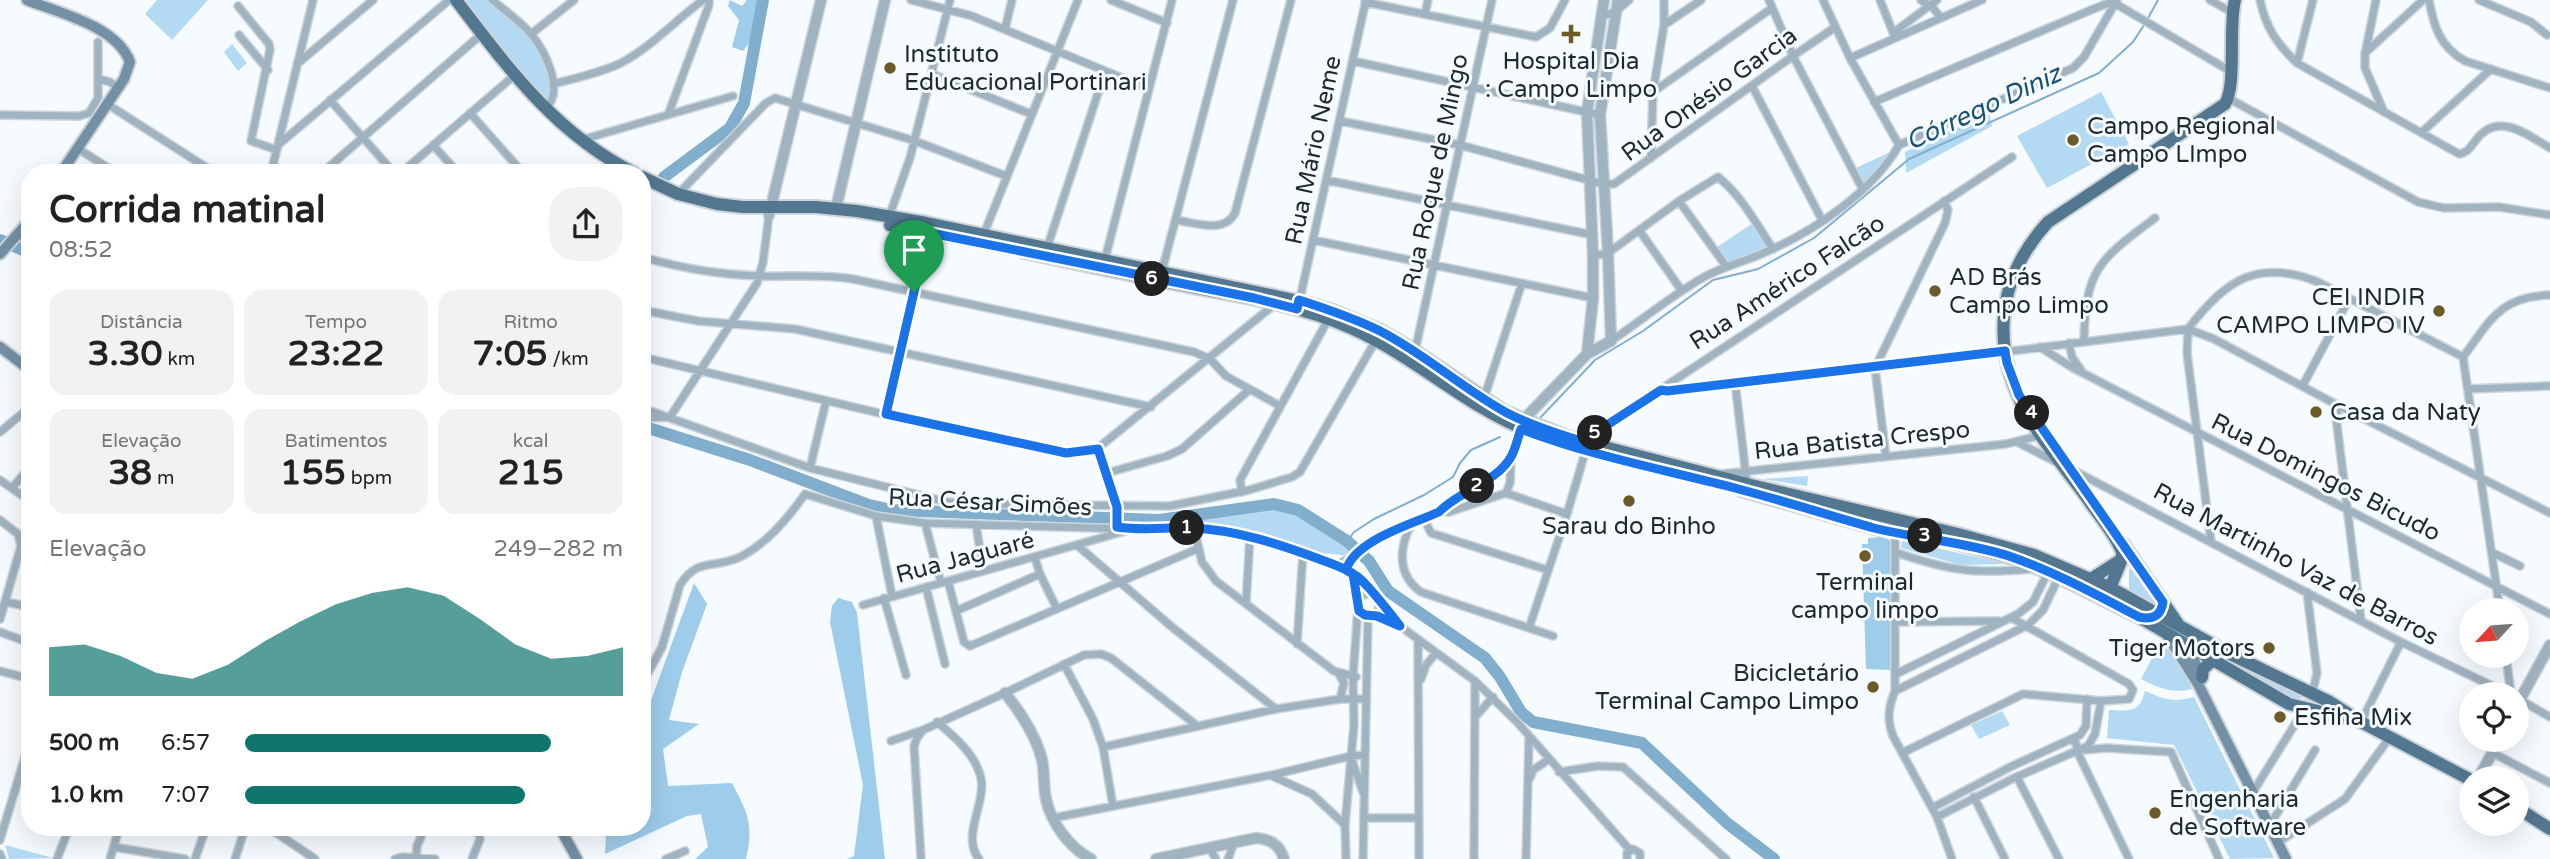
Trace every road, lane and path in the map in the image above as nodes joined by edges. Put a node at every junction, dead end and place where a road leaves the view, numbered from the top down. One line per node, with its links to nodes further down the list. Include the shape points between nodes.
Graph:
1 (26, 0): 80 (main road, via 78,19 117,43 131,62)
2 (313, 0): 70 (street)
3 (373, 0): 70 (street)
4 (447, 0): 62 (main road); 88 (street)
5 (456, 0): 92 (main road)
6 (492, 0): 58 (street)
7 (574, 0): 58 (street)
8 (703, 0): 47 (street)
9 (709, 0): 52 (street)
10 (821, 0): 91 (street)
11 (885, 0): 101 (street)
12 (911, 0): 46 (street)
13 (950, 0): 46 (street)
14 (1012, 0): 57 (street)
15 (1078, 0): 64 (street)
16 (1111, 0): 53 (street)
17 (1172, 0): 53 (street)
18 (1233, 0): 141 (street)
19 (1291, 0): 141 (street, via 1231,221 1219,226)
20 (1428, 0): 49 (street)
21 (1492, 0): 55 (street, Rua Roque de Mingo)
22 (1565, 0): 55 (street, via 1550,28 1536,37)
23 (1604, 0): 50 (street)
24 (1618, 0): 48 (street)
25 (1629, 0): 48 (street)
26 (1664, 0): 54 (street)
27 (1701, 0): 54 (street)
28 (1823, 0): 56 (street)
29 (1880, 0): 60 (street)
30 (1921, 0): 44 (street)
31 (1937, 0): 44 (street)
32 (1982, 0): 51 (street)
33 (2210, 0): 45 (street)
34 (2260, 0): 69 (street, via 2271,35)
35 (2313, 0): 69 (street)
36 (2376, 0): 65 (street)
37 (2423, 0): 65 (street)
38 (2428, 0): 71 (street, via 2446,47 2465,61)
39 (2479, 0): 61 (street, via 2531,22)
40 (1365, 1): 49 (street); 68 (street, Rua Mário Neme)
41 (2117, 2): 73 (street); 89 (street); 108 (street, via 2073,68)
42 (1771, 4): 66 (street); 84 (street)
43 (238, 6): 72 (street, via 269,44)
44 (1930, 6): 51 (street); 60 (street)
45 (2234, 7): 73 (main road)
46 (948, 9): 57 (street); 75 (street)
47 (687, 12): 52 (street); 78 (street, via 620,63)
48 (1615, 12): 50 (street); 99 (street)
49 (1425, 14): 55 (street)
50 (1603, 16): 93 (street)
51 (1941, 18): 60 (street)
52 (702, 23): 98 (street)
53 (1167, 23): 83 (street)
54 (1664, 24): 84 (street)
55 (1486, 26): 81 (street, Rua Roque de Mingo)
56 (1835, 28): 66 (street, Rua Onésio Garcia); 67 (street)
57 (1005, 29): 64 (street)
58 (531, 34): 78 (street)
59 (239, 35): 72 (street)
60 (1894, 35): 67 (street)
61 (2547, 35)
62 (476, 39): 77 (main road); 103 (street)
63 (98, 42): 76 (street)
64 (1057, 52): 74 (street); 96 (street)
65 (2365, 54): 94 (street, via 2368,79)
66 (1793, 56): 79 (street, Rua Onésio Garcia); 131 (street)
67 (1850, 58): 89 (street)
68 (1353, 61): 81 (street); 100 (street, Rua Mário Neme)
69 (2297, 63): 94 (street)
70 (297, 64): 109 (street)
71 (2491, 69): 82 (street); 102 (street)
72 (268, 70): 109 (street, via 251,141)
73 (2230, 71): 87 (main road)
74 (1105, 72): 83 (street); 152 (street)
75 (932, 74): 96 (street); 105 (street)
76 (99, 79): 80 (street); 97 (street, via 98,101 85,115)
77 (509, 80): 85 (main road); 95 (street)
78 (553, 84): 92 (street, via 551,102)
79 (1752, 86): 113 (street, Rua Onésio Garcia); 142 (street)
80 (118, 88): 90 (main road)
81 (1473, 88): 93 (street); 107 (street, Rua Roque de Mingo)
82 (2550, 88)
83 (1149, 89): 157 (street)
84 (1653, 92): 113 (street)
85 (519, 94): 92 (main road); 123 (main road, via 558,132)
86 (733, 96): 98 (street)
87 (2228, 98): 138 (street, via 2418,202); 181 (main road, via 2216,111 2063,211 2035,237 2018,263 2005,301)
88 (330, 100): 103 (street); 109 (street)
89 (1874, 102): 108 (street)
90 (107, 104): 110 (main road); 116 (street)
91 (797, 104): 101 (street); 132 (street, via 774,98 766,103); 137 (street)
92 (545, 109): 104 (main road)
93 (1587, 112): 99 (street); 127 (street)
94 (2384, 112): 102 (street)
95 (470, 113): 106 (street); 122 (street)
96 (1031, 114): 125 (street)
97 (0, 115)
98 (668, 115): 104 (street)
99 (1600, 115): 129 (street)
100 (1340, 121): 107 (street); 126 (street, Rua Mário Neme)
101 (857, 122): 105 (street); 136 (street)
102 (2422, 132): 111 (street, via 2461,154 2486,130 2504,125)
103 (364, 137): 118 (street); 119 (street)
104 (580, 141): 124 (main road)
105 (915, 141): 125 (street); 139 (street)
106 (433, 145): 120 (street); 121 (street)
107 (1460, 145): 127 (street); 135 (street, Rua Roque de Mingo)
108 (1899, 145): 131 (street, via 1887,166)
109 (278, 147): 117 (street)
110 (77, 148): 114 (main road); 115 (street)
111 (2550, 148)
112 (2012, 157): 134 (street, Rua Américo Falcão)
113 (1651, 159): 129 (street, Rua Onésio Garcia, via 1619,182)
114 (67, 164)
115 (102, 164)
116 (201, 164)
117 (273, 164)
118 (332, 164)
119 (386, 164)
120 (411, 164)
121 (450, 164)
122 (515, 164)
123 (601, 164)
124 (616, 164)
125 (1006, 176): 147 (street)
126 (1326, 180): 135 (street); 150 (street, Rua Mário Neme)
127 (1590, 180): 129 (street); 146 (street)
128 (651, 181): 132 (main road)
129 (1604, 184): 153 (street)
130 (651, 190): 137 (main road, via 709,211 751,216)
131 (1863, 190): 142 (street)
132 (678, 194): 137 (main road)
133 (1679, 201): 144 (street); 151 (street, via 1718,177); 159 (street)
134 (1944, 201): 188 (street, via 1948,210 1945,223); 196 (street, Rua Américo Falcão)
135 (1447, 205): 146 (street); 158 (street, Rua Roque de Mingo)
136 (836, 208): 137 (main road); 139 (main road)
137 (770, 212): 143 (main road); 161 (street)
138 (2550, 215)
139 (889, 217): 143 (main road)
140 (2155, 218): 176 (street, via 2114,250 2094,275 2087,292)
141 (1176, 220): 160 (street)
142 (1822, 220): 151 (street)
143 (927, 228): 147 (main road); 152 (main road); 164 (street)
144 (1639, 230): 153 (street); 163 (street)
145 (21, 231): 148 (main road)
146 (1593, 235): 155 (street)
147 (983, 236): 152 (main road)
148 (16, 237): 149 (street); 154 (main road)
149 (21, 239)
150 (1314, 240): 158 (street); 169 (street, Rua Mário Neme)
151 (1773, 249): 159 (street)
152 (1046, 252): 157 (main road); 168 (main road)
153 (1608, 253): 155 (street); 175 (street)
154 (0, 254)
155 (1593, 256): 166 (street)
156 (651, 259): 161 (street)
157 (1105, 260): 160 (main road)
158 (1435, 263): 162 (street); 180 (street, Rua Roque de Mingo)
159 (1726, 267): 163 (street)
160 (1162, 271): 169 (main road)
161 (760, 276): 164 (street, via 834,276); 172 (street)
162 (1522, 283): 166 (street); 197 (street)
163 (1682, 291): 175 (street)
164 (914, 292): 182 (street); 186 (street)
165 (2550, 295): 184 (street, via 2518,299 2504,306)
166 (1593, 298): 183 (street)
167 (2350, 299): 173 (street, via 2302,276 2255,274 2221,291); 184 (street); 192 (street)
168 (1275, 304): 169 (main road); 186 (street)
169 (1298, 305): 171 (main road); 180 (main road, via 1356,320)
170 (651, 312): 172 (street)
171 (1329, 318): 174 (main road); 199 (street)
172 (731, 325): 182 (street, via 795,329); 189 (street)
173 (2188, 329): 176 (street); 192 (street); 209 (street, via 2187,353)
174 (1376, 340): 207 (main road, via 1500,420); 225 (street, via 1300,472)
175 (1611, 341): 183 (street)
176 (2084, 342): 177 (street)
177 (2069, 343): 178 (street); 190 (street, via 2072,357)
178 (2040, 347): 181 (street); 190 (street, Rua Domingos Bicudo)
179 (0, 348): 187 (main road)
180 (1415, 351): 197 (main road)
181 (2005, 351): 188 (street); 210 (main road, via 2019,395)
182 (900, 353): 201 (street); 204 (street)
183 (1587, 354): 207 (street)
184 (2463, 357): 194 (street)
185 (651, 359): 189 (street)
186 (1210, 359): 195 (street); 201 (street)
187 (21, 363)
188 (1875, 368): 191 (street); 215 (street)
189 (701, 371): 198 (street); 205 (street)
190 (2084, 373): 209 (street, Rua Domingos Bicudo)
191 (1735, 382): 196 (street); 221 (street)
192 (2303, 385): 200 (street)
193 (2550, 386): 194 (street)
194 (2468, 389): 219 (street)
195 (1249, 390): 199 (street); 218 (street, via 1182,449)
196 (1661, 390): 212 (street, Rua Américo Falcão, via 1590,436)
197 (1484, 398): 207 (main road)
198 (826, 401): 204 (street); 216 (street)
199 (1280, 406): 223 (street)
200 (2339, 406): 219 (street); 230 (street, via 2336,417)
201 (1151, 407): 213 (street)
202 (651, 411): 205 (street)
203 (21, 414): 208 (street)
204 (886, 414): 213 (street, via 1066,453)
205 (670, 417): 206 (street); 216 (street)
206 (651, 418)
207 (1523, 425): 212 (main road); 214 (street)
208 (0, 432)
209 (2199, 432): 230 (street, Rua Domingos Bicudo); 246 (street)
210 (2044, 435): 211 (street, Rua Batista Crespo); 217 (main road)
211 (2017, 442): 215 (street, Rua Batista Crespo); 217 (street)
212 (1587, 447): 221 (main road); 233 (street); 240 (main road, via 1875,528)
213 (1098, 449): 218 (street)
214 (1511, 456): 226 (street); 231 (street, via 1492,476)
215 (1886, 457): 221 (street, Rua Batista Crespo)
216 (810, 468): 229 (street, via 947,502)
217 (2068, 468): 246 (street, Rua Martinho Vaz de Barros); 254 (main road, via 2120,547); 275 (main road)
218 (1107, 472): 229 (street)
219 (2482, 477): 232 (street); 251 (street)
220 (21, 478): 224 (street)
221 (1746, 478): 240 (main road)
222 (0, 480): 224 (street)
223 (1240, 480): 225 (street); 228 (street)
224 (12, 488): 227 (street)
225 (1242, 492): 228 (street)
226 (1506, 493): 231 (street); 233 (street)
227 (21, 494)
228 (1212, 499): 229 (street)
229 (1117, 509): 242 (street)
230 (2347, 509): 268 (street, Rua Domingos Bicudo); 288 (street)
231 (1439, 512): 235 (street)
232 (2550, 513)
233 (1567, 514): 260 (street)
234 (876, 516): 237 (street, Rua César Simões); 271 (street); 309 (street, Rua César Simões, via 805,494 752,550 731,561 692,569 680,585 662,647)
235 (1428, 517): 239 (street); 260 (street, via 1431,533)
236 (0, 520): 274 (street, via 12,527 21,541)
237 (925, 523): 238 (street, Rua César Simões); 265 (street)
238 (976, 524): 241 (street, Rua César Simões); 259 (street)
239 (1411, 525): 252 (street, via 1362,547); 293 (street, via 1401,557 1414,587)
240 (1897, 525): 249 (street); 255 (main road); 258 (main road, via 2005,546)
241 (1091, 526): 242 (street, Rua César Simões); 245 (street)
242 (1117, 528): 243 (street, Rua César Simões); 245 (street, Rua Jaguaré)
243 (1194, 528): 244 (street, Rua César Simões); 248 (street)
244 (1250, 537): 250 (street, Rua César Simões); 276 (street)
245 (1092, 541): 247 (street, Rua Jaguaré)
246 (2211, 541): 269 (street, Rua Martinho Vaz de Barros)
247 (1078, 546): 253 (street, Rua Jaguaré); 266 (street)
248 (1197, 549): 266 (street); 276 (street, via 1212,577)
249 (1895, 552): 261 (street, via 1958,571); 290 (street)
250 (1303, 553): 256 (street, Rua César Simões); 301 (street)
251 (2493, 553): 257 (street); 268 (street)
252 (1352, 557): 256 (street); 262 (street)
253 (1035, 558): 259 (street, Rua Jaguaré); 263 (street)
254 (2122, 559): 264 (main road); 270 (main road)
255 (2023, 561): 258 (main road); 261 (street)
256 (1336, 566): 262 (street, Rua César Simões)
257 (2520, 566)
258 (2052, 569): 261 (street); 264 (main road); 270 (main road); 286 (street, via 2033,602); 291 (street, via 2043,610)
259 (983, 570): 265 (street, Rua Jaguaré)
260 (1548, 570): 293 (street)
261 (2010, 571)
262 (1349, 572): 273 (street, Rua César Simões); 279 (street)
263 (1040, 574): 280 (street); 281 (street)
264 (2091, 579): 270 (main road)
265 (945, 582): 267 (street, Rua Jaguaré); 281 (street)
266 (1119, 583): 280 (street); 332 (street)
267 (926, 587): 271 (street, Rua Jaguaré); 307 (street)
268 (2497, 588): 272 (street); 282 (street, Rua Domingos Bicudo)
269 (2307, 592): 288 (street, Rua Martinho Vaz de Barros); 324 (street, via 2317,673)
270 (2108, 594): 283 (main road); 285 (main road)
271 (888, 597): 278 (street, Rua Jaguaré); 313 (street)
272 (2498, 598)
273 (1377, 599): 279 (street, via 1365,595); 284 (street, via 1379,608); 292 (street, Rua César Simões)
274 (6, 602): 277 (street); 287 (street)
275 (2163, 602): 283 (main road); 294 (main road)
276 (1246, 604): 301 (street)
277 (21, 605)
278 (863, 605)
279 (1358, 605): 284 (street, via 1362,614); 305 (street)
280 (1057, 609): 281 (street, via 970,646 964,642)
281 (956, 611)
282 (2550, 614)
283 (2158, 615): 285 (main road); 294 (main road)
284 (1370, 616): 292 (street); 317 (street)
285 (2139, 617): 295 (main road)
286 (2012, 618): 289 (street); 291 (street)
287 (0, 619)
288 (2361, 620): 300 (street, Rua Martinho Vaz de Barros)
289 (2002, 621): 290 (street); 312 (street)
290 (1895, 622): 312 (street)
291 (2028, 625): 322 (street); 330 (street, via 2132,688 2126,700)
292 (1400, 626): 299 (street)
293 (1529, 628): 297 (street)
294 (2181, 628): 302 (main road); 324 (main road)
295 (2163, 630): 302 (main road); 363 (main road)
296 (0, 632): 298 (street)
297 (1553, 636)
298 (21, 640)
299 (1418, 641): 304 (street); 321 (street)
300 (2401, 642): 319 (street, Rua Martinho Vaz de Barros); 337 (street)
301 (1297, 643): 311 (street)
302 (2188, 646): 306 (main road); 316 (main road)
303 (2549, 647): 320 (street)
304 (1436, 653): 318 (street); 321 (street)
305 (1354, 660): 311 (street); 314 (street)
306 (2212, 661): 316 (main road); 333 (main road, via 2289,704)
307 (945, 664)
308 (1064, 664): 323 (street); 338 (street, via 1094,653 1111,658); 344 (street)
309 (651, 667)
310 (0, 671): 315 (street)
311 (1337, 673): 314 (street); 326 (street, via 1344,683)
312 (1896, 674): 322 (street)
313 (906, 675)
314 (1353, 676): 317 (street); 327 (street)
315 (21, 677)
316 (2202, 677): 363 (main road)
317 (1365, 678): 328 (street)
318 (1475, 681): 325 (street); 335 (street)
319 (2481, 682)
320 (2526, 682)
321 (1419, 687): 374 (street)
322 (1895, 691): 348 (street, via 1889,723)
323 (1005, 693): 336 (street); 372 (street, via 1036,742)
324 (2313, 695): 333 (main road, via 2316,704); 337 (main road)
325 (1493, 697): 335 (street); 341 (street)
326 (1340, 698): 327 (street); 332 (street)
327 (1354, 698): 328 (street); 350 (street)
328 (1366, 699): 349 (street)
329 (2087, 699): 330 (street); 342 (street, via 2083,733); 348 (street, via 2023,694)
330 (2101, 701): 346 (street, via 2093,741)
331 (2529, 706): 334 (street, Rua Martinho Vaz de Barros)
332 (1276, 709): 338 (street)
333 (2308, 709): 337 (main road); 363 (street)
334 (2550, 717)
335 (1474, 719): 416 (street)
336 (937, 722): 339 (street); 408 (street, via 970,756 981,777 972,843)
337 (2361, 722): 340 (main road)
338 (1196, 725): 344 (street)
339 (923, 730): 343 (street); 407 (street, via 914,746)
340 (2390, 737): 357 (main road); 387 (street, via 2344,799)
341 (1528, 738): 351 (street); 364 (street)
342 (2071, 739): 346 (street); 369 (street)
343 (891, 741)
344 (1103, 747): 368 (street)
345 (2315, 750): 375 (street)
346 (2077, 751): 360 (street); 424 (street); 425 (street, via 2168,751)
347 (2493, 752): 353 (street); 361 (street)
348 (1902, 753): 369 (street)
349 (1365, 755): 350 (street); 352 (street)
350 (1351, 756): 358 (street); 359 (street); 365 (street)
351 (1548, 760): 356 (street); 364 (street, via 1533,770)
352 (1365, 765): 359 (street); 366 (street)
353 (2485, 766)
354 (1580, 769): 356 (street); 362 (street, via 1573,777); 420 (street, via 1611,765 1628,770)
355 (21, 770): 386 (street)
356 (1559, 772): 362 (street)
357 (2459, 774)
358 (1272, 775): 368 (street); 376 (street, via 1312,794)
359 (1357, 777): 365 (street); 366 (street)
360 (2017, 777): 367 (street); 423 (street)
361 (2550, 783)
362 (1573, 788): 389 (street)
363 (2254, 788): 375 (main road); 387 (main road)
364 (1527, 789): 417 (street)
365 (1347, 794): 376 (street)
366 (1364, 795): 373 (street)
367 (1974, 797): 371 (street); 422 (street)
368 (1113, 806): 372 (street)
369 (1932, 808): 371 (street)
370 (2529, 815): 377 (main road)
371 (1937, 817): 393 (street)
372 (1053, 818): 409 (street, via 1071,844)
373 (1364, 818): 374 (street); 414 (street)
374 (1419, 818): 415 (street)
375 (2273, 820): 387 (main road)
376 (1345, 825): 413 (street)
377 (2550, 828)
378 (66, 836): 398 (street)
379 (118, 836): 392 (street)
380 (203, 836): 400 (street)
381 (242, 836): 401 (street)
382 (281, 836): 402 (street)
383 (421, 836): 396 (street)
384 (479, 836): 404 (street)
385 (564, 836): 405 (main road)
386 (0, 840)
387 (2280, 841): 426 (main road); 427 (main road)
388 (1234, 843): 394 (street); 411 (street); 412 (street, via 1266,839 1279,848)
389 (1630, 850): 418 (street); 419 (street, via 1638,851)
390 (685, 851): 406 (street)
391 (0, 854): 397 (street)
392 (113, 855): 399 (street)
393 (1951, 855): 421 (street)
394 (1214, 856): 410 (street)
395 (400, 858): 396 (street)
396 (416, 858): 403 (street)
397 (2, 859)
398 (57, 859)
399 (185, 859)
400 (195, 859)
401 (235, 859)
402 (315, 859)
403 (435, 859)
404 (472, 859)
405 (577, 859)
406 (666, 859)
407 (921, 859)
408 (979, 859)
409 (1091, 859)
410 (1156, 859)
411 (1227, 859)
412 (1284, 859)
413 (1346, 859)
414 (1363, 859)
415 (1419, 859)
416 (1474, 859)
417 (1526, 859)
418 (1627, 859)
419 (1640, 859)
420 (1726, 859)
421 (1943, 859)
422 (2005, 859)
423 (2059, 859)
424 (2129, 859)
425 (2219, 859)
426 (2286, 859)
427 (2292, 859)

